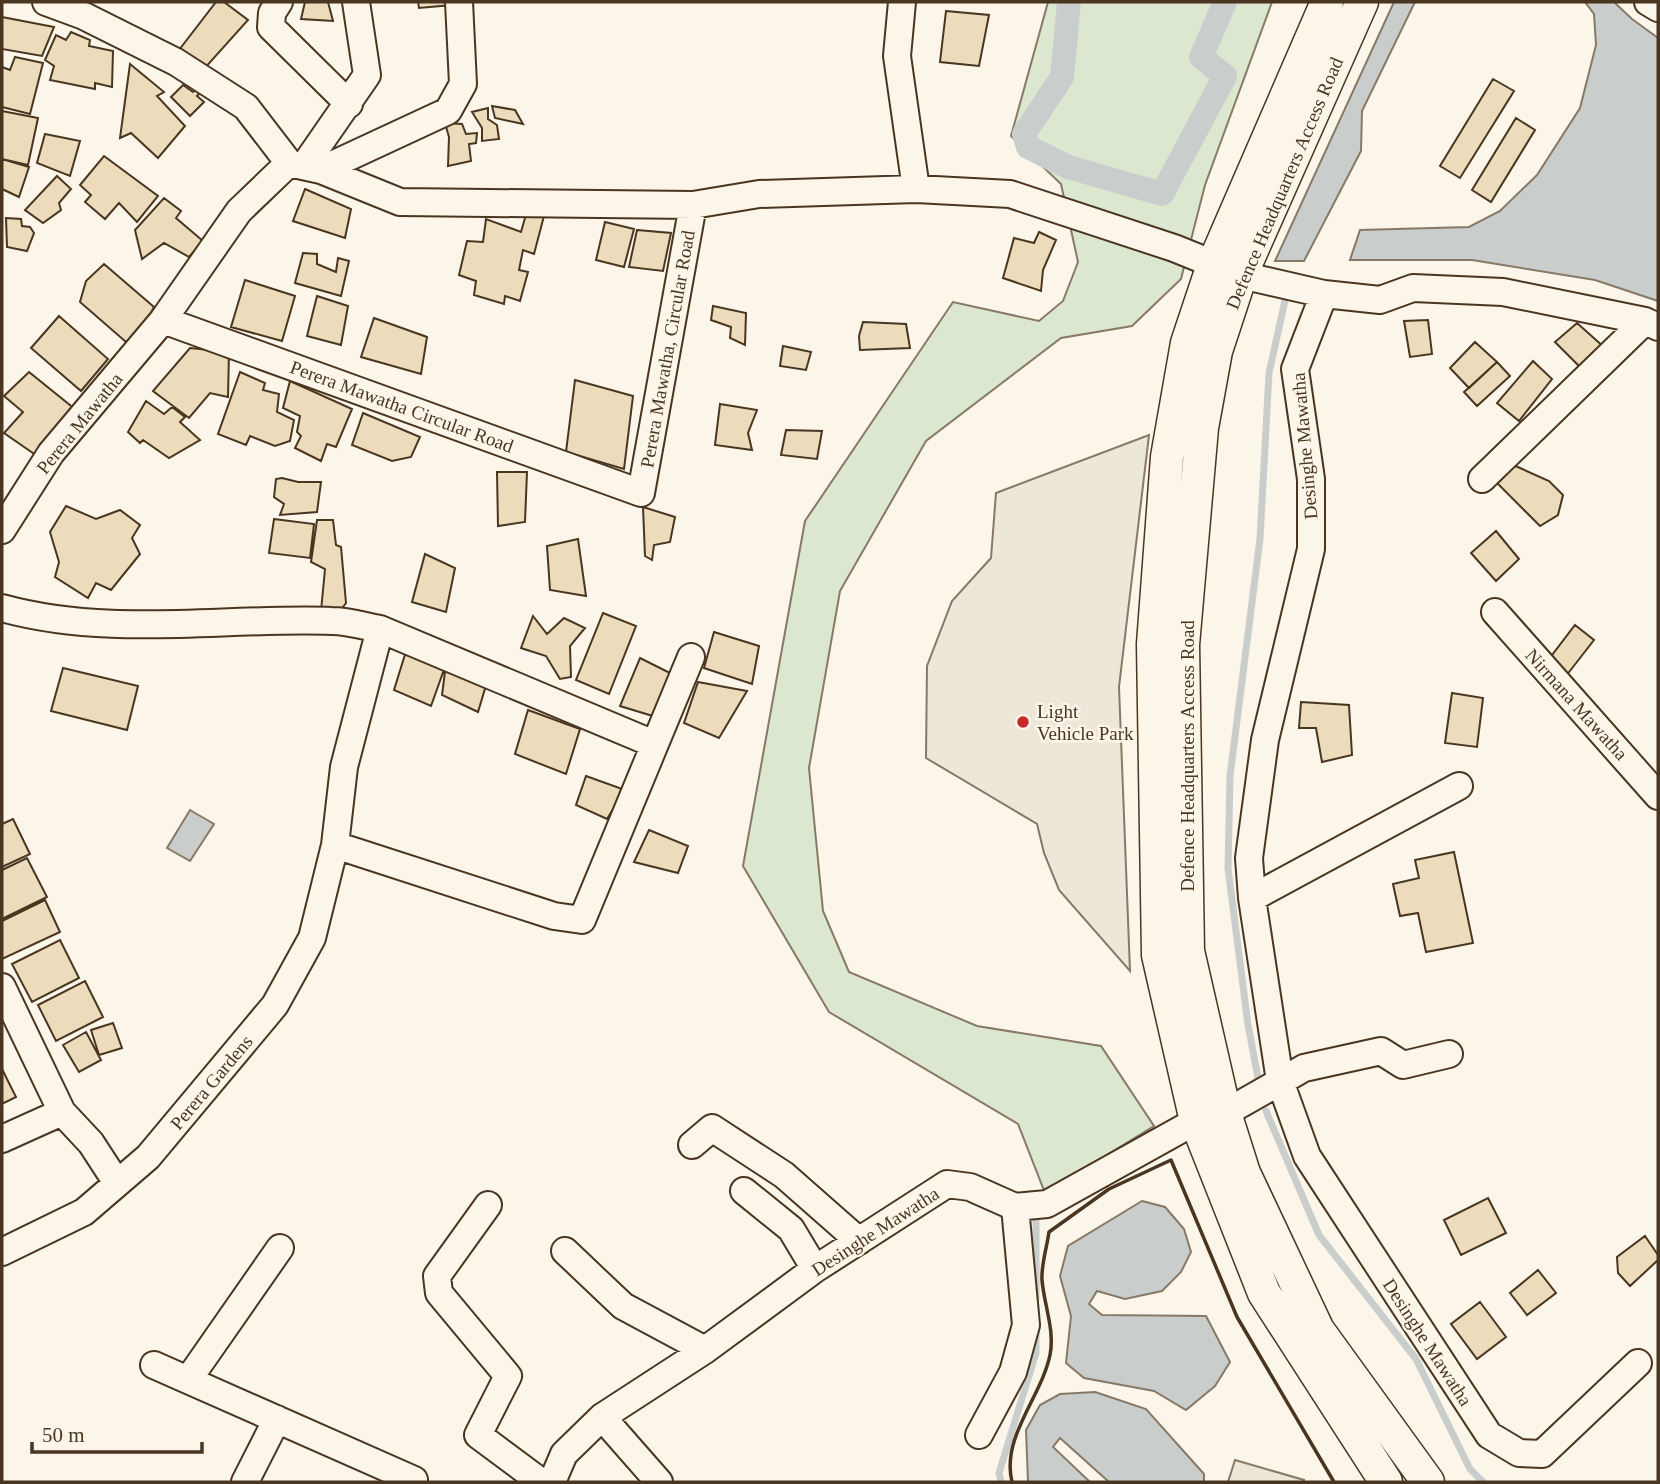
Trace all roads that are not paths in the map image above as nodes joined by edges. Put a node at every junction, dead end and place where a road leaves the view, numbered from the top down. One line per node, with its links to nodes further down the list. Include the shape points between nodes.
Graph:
1 (46, 2): 11 (street, via 176,62 246,107)
2 (279, 2): 10 (street, via 271,27)
3 (356, 2): 10 (street, via 367,75)
4 (459, 2): 11 (street, via 463,85 448,111)
5 (902, 2): 12 (street, via 897,56)
6 (1328, 2): 14 (main road, Defence Headquarters Access Road)
7 (1362, 2): 14 (main road, Defence Headquarters Access Road)
8 (1648, 2): 9 (street)
9 (1658, 8)
10 (349, 104): 11 (street)
11 (305, 166): 13 (street, via 400,202); 16 (street, Perera Mawatha, via 239,211)
12 (916, 189): 13 (street, via 760,194); 14 (street, via 1010,194 1174,247)
13 (693, 205): 19 (street, Perera Mawatha, Circular Road)
14 (1227, 270): 15 (street); 34 (main road, Defence Headquarters Access Road, via 1202,428 1183,645 1188,951)
15 (1324, 294): 17 (street, via 1380,300 1413,288 1503,292); 29 (street, Desinghe Mawatha, via 1296,369 1311,479 1311,549 1265,740 1249,858)
16 (163, 320): 19 (street, Perera Mawatha Circular Road); 20 (street, Perera Mawatha, via 51,453)
17 (1652, 324): 18 (street)
18 (1482, 479)
19 (641, 493)
20 (2, 530)
21 (2, 608): 23 (street, via 38,618 130,625 335,621)
22 (1495, 612): 27 (street, Nirmana Mawatha)
23 (380, 629): 25 (street); 28 (street, Perera Gardens, via 344,767)
24 (691, 657): 25 (street)
25 (654, 744): 28 (street, via 582,920 554,916)
26 (1460, 786): 29 (street)
27 (1658, 796)
28 (335, 845): 37 (street, Perera Gardens, via 312,938 275,1005 148,1157)
29 (1252, 898): 32 (street, Desinghe Mawatha)
30 (2, 987): 33 (street)
31 (1449, 1055): 32 (street, via 1404,1065 1381,1051 1304,1068)
32 (1280, 1081): 34 (street); 47 (street, Desinghe Mawatha, via 1307,1156 1489,1435 1520,1453 1542,1454)
33 (62, 1112): 35 (street); 37 (street, via 91,1143)
34 (1210, 1117): 40 (street, via 1047,1204); 58 (main road, Defence Headquarters Access Road, via 1264,1293); 59 (main road, Defence Headquarters Access Road, via 1244,1173 1318,1330)
35 (2, 1139)
36 (692, 1144): 41 (street, via 712,1128 784,1175)
37 (117, 1183): 44 (street, Perera Gardens, via 84,1212)
38 (744, 1191): 45 (street, via 791,1229)
39 (488, 1205): 55 (street, via 437,1276 439,1293 508,1376 478,1435)
40 (1015, 1207): 41 (street, Desinghe Mawatha, via 970,1187 947,1184); 52 (street, via 1026,1325 1013,1372)
41 (859, 1241): 45 (street, Desinghe Mawatha)
42 (280, 1248): 49 (street)
43 (565, 1251): 46 (street, via 624,1306)
44 (2, 1252)
45 (816, 1269): 46 (street, Desinghe Mawatha)
46 (705, 1350): 50 (street, Desinghe Mawatha)
47 (1638, 1363)
48 (154, 1365): 49 (street)
49 (188, 1380): 51 (street)
50 (602, 1417): 56 (street, Desinghe Mawatha, via 564,1454); 57 (street)
51 (277, 1419): 53 (street); 54 (street)
52 (979, 1435)
53 (414, 1480)
54 (245, 1482)
55 (541, 1482)
56 (552, 1482)
57 (659, 1482)
58 (1386, 1482)
59 (1428, 1482)

